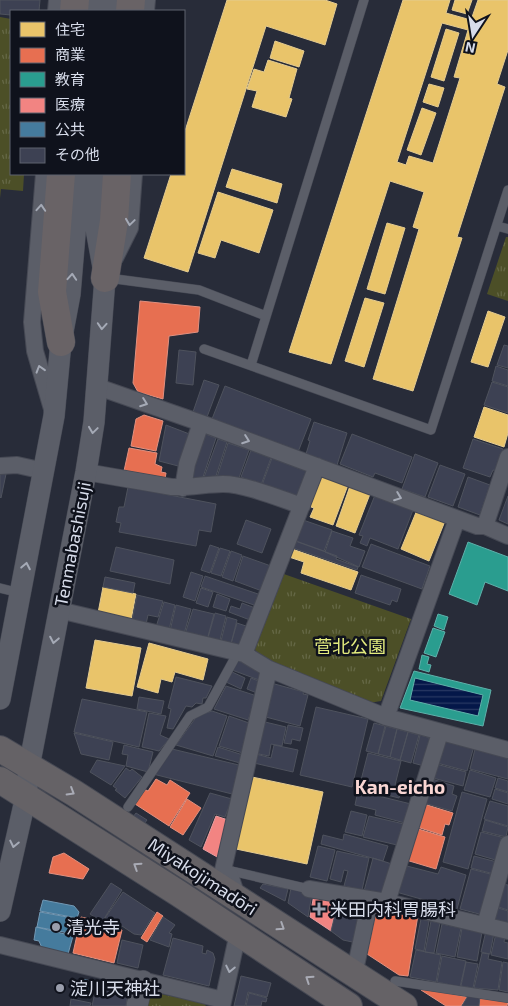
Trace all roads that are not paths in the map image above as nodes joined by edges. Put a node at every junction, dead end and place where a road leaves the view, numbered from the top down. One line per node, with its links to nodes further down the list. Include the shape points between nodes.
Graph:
1 (364, 0): 12 (lane)
2 (44, 175): 17 (street, one-way to 2, via 34,351 32,322)
3 (80, 175): 13 (street, one-way to 3, via 70,294)
4 (99, 175): 11 (street, Tenmabashisuji, via 95,223)
5 (117, 175): 11 (highway)
6 (134, 175): 11 (street, one-way to 11, via 130,228)
7 (60, 185): 13 (highway, via 52,292)
8 (508, 190): 9 (lane)
9 (497, 226): 10 (lane); 15 (lane, via 431,430)
10 (508, 229)
11 (106, 278): 12 (lane, via 199,290); 16 (street, Tenmabashisuji, one-way to 16)
12 (266, 316): 15 (lane)
13 (61, 342): 17 (street)
14 (204, 349): 15 (lane)
15 (251, 365)
16 (98, 387): 18 (street, one-way to 18); 23 (street, Tenmabashisuji, one-way to 23)
17 (54, 416): 22 (street)
18 (200, 423): 21 (street, one-way to 21); 24 (street)
19 (508, 457): 27 (street)
20 (0, 466): 22 (street, via 17,465)
21 (317, 466): 25 (street); 26 (street, one-way to 26)
22 (44, 471): 30 (street, one-way to 22)
23 (86, 472): 24 (street); 31 (street, Tenmabashisuji)
24 (183, 488): 25 (street, via 224,484)
25 (302, 506): 32 (street)
26 (457, 519): 27 (street); 35 (street)
27 (484, 526): 28 (street)
28 (508, 536)
29 (0, 588): 30 (lane)
30 (20, 593): 34 (street)
31 (60, 610): 32 (street); 39 (street, Tenmabashisuji, one-way to 39)
32 (240, 654): 33 (street); 42 (lane, via 208,707 190,716)
33 (269, 669): 35 (street); 44 (street)
34 (0, 700)
35 (386, 716): 36 (street)
36 (440, 732): 38 (street); 48 (street)
37 (0, 749): 39 (main road, Miyakojimadōri)
38 (508, 750)
39 (29, 767): 41 (street, Tenmabashisuji); 46 (main road, Miyakojimadōri, one-way to 46)
40 (0, 780): 41 (main road, Miyakojimadōri)
41 (26, 796): 49 (street, Tenmabashisuji, one-way to 49); 52 (main road, Miyakojimadōri, one-way to 41)
42 (128, 807)
43 (508, 844): 50 (street)
44 (223, 870): 45 (lane); 46 (street, via 230,875)
45 (309, 889): 47 (street)
46 (238, 899): 54 (main road, Miyakojimadōri, one-way to 54)
47 (370, 900): 48 (street); 54 (street)
48 (387, 902): 50 (street)
49 (0, 911)
50 (485, 925): 51 (street)
51 (508, 931)
52 (238, 932): 58 (street, one-way to 58); 60 (main road, Miyakojimadōri, one-way to 52)
53 (0, 944): 55 (street)
54 (354, 974): 61 (main road, Miyakojimadōri)
55 (143, 981): 58 (street); 59 (street)
56 (396, 981): 57 (lane)
57 (508, 998)
58 (223, 1003)
59 (137, 1006)
60 (350, 1006)
61 (404, 1006)

